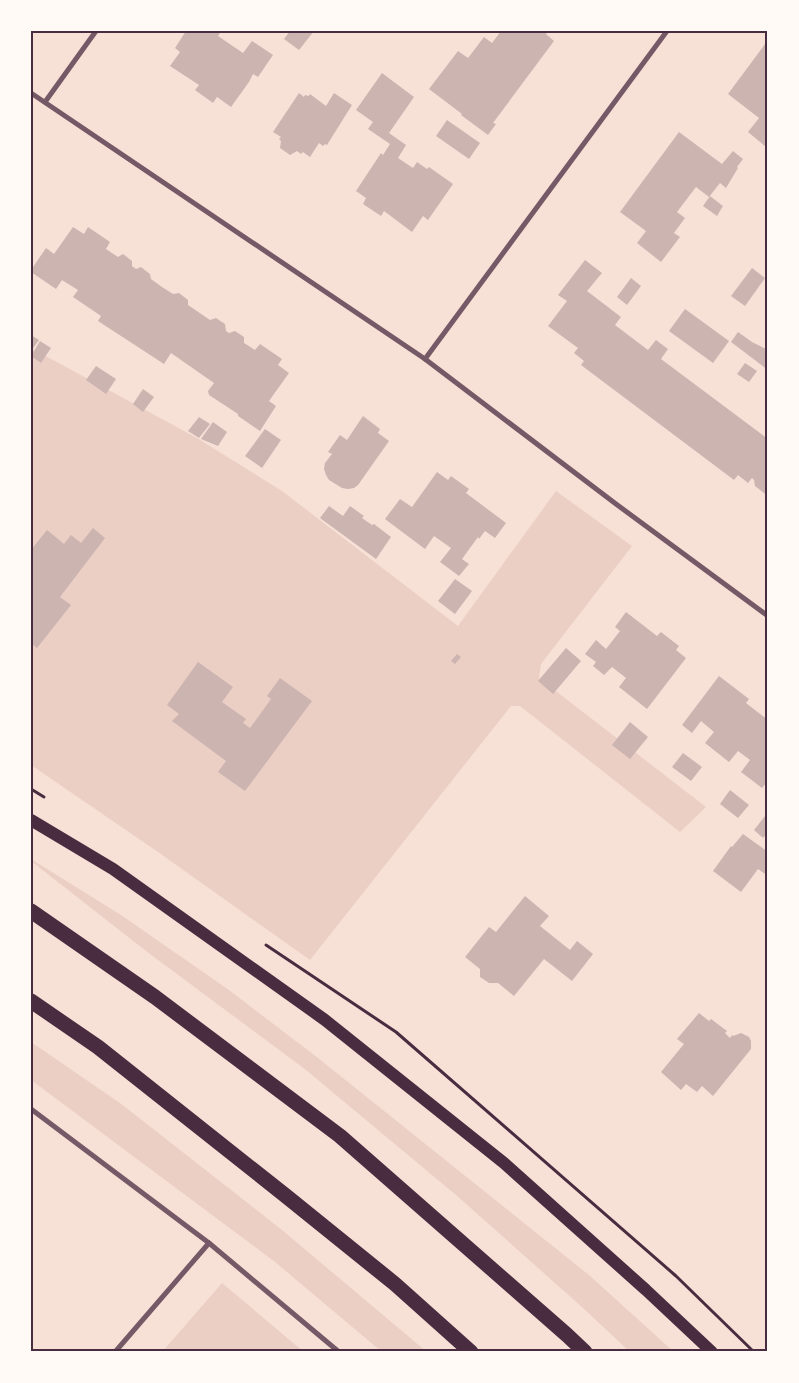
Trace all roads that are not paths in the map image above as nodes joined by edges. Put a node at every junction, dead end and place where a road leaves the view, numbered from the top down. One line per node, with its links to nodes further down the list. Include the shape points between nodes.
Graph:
1 (96, 31): 4 (street)
2 (667, 31): 5 (street)
3 (31, 93): 4 (street)
4 (45, 102): 5 (street)
5 (425, 359): 6 (street)
6 (768, 616)
7 (31, 820): 16 (main road, via 113,869 325,1020 504,1163)
8 (31, 911): 15 (highway, via 155,997 340,1136)
9 (31, 1001): 14 (highway, via 98,1047 286,1196 395,1284)
10 (31, 1109): 11 (street)
11 (209, 1244): 12 (street); 13 (street)
12 (115, 1352)
13 (339, 1352)
14 (471, 1352)
15 (585, 1352)
16 (712, 1352)

